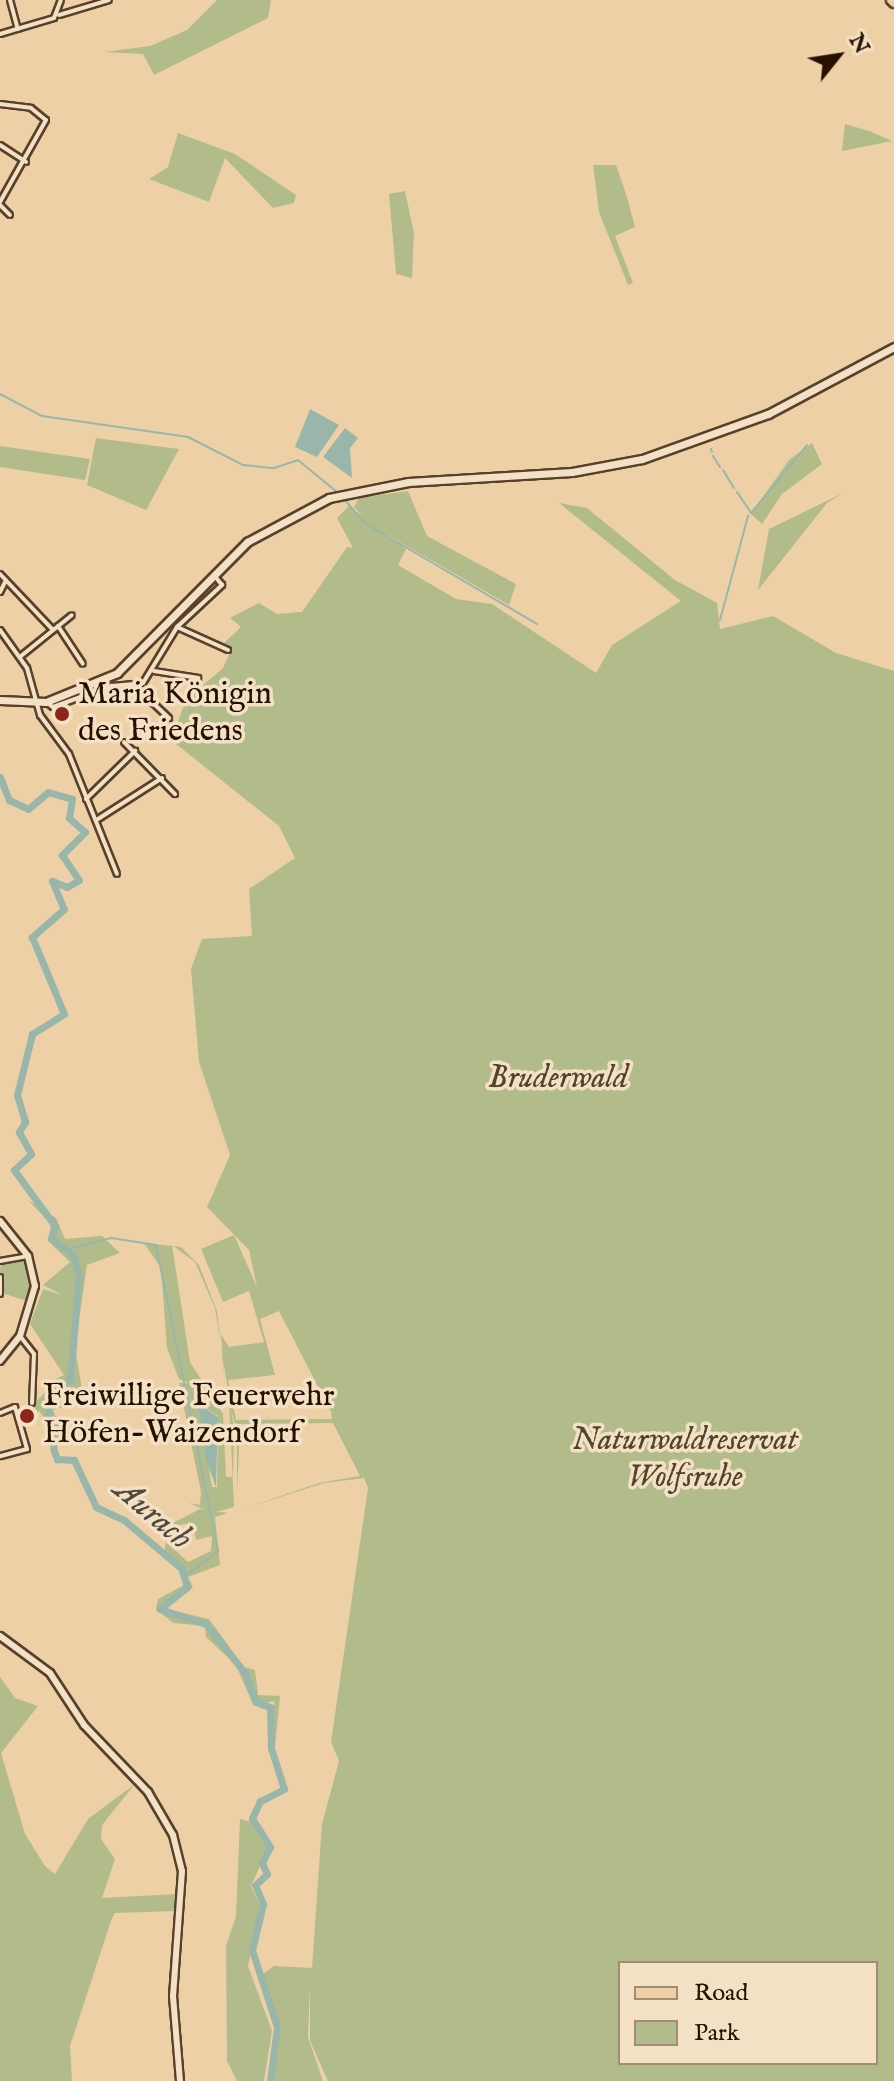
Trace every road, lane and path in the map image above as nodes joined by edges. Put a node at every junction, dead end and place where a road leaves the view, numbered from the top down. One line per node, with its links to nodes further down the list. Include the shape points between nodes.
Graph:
1 (10, 0): 5 (street)
2 (61, 0): 4 (street)
3 (109, 0): 4 (street)
4 (59, 15): 5 (street)
5 (18, 29): 6 (street)
6 (0, 34)
7 (0, 104): 9 (street, via 45,117)
8 (0, 145): 9 (street)
9 (26, 162): 10 (street)
10 (0, 204): 11 (street)
11 (10, 215)
12 (894, 347): 14 (main road, via 768,414 642,459 558,474 408,482 329,498 261,530)
13 (0, 574): 15 (street)
14 (212, 574): 19 (street, via 222,585); 28 (main road, via 132,663)
15 (6, 580): 16 (street); 18 (street)
16 (0, 592)
17 (72, 615): 18 (street)
18 (55, 627): 22 (street); 23 (street)
19 (177, 627): 21 (street); 24 (street)
20 (0, 630): 22 (street)
21 (228, 650)
22 (21, 656): 28 (street)
23 (83, 664)
24 (154, 671): 25 (street); 26 (street)
25 (198, 678)
26 (135, 686): 28 (street, via 111,686 53,707); 29 (street)
27 (0, 700): 28 (main road)
28 (42, 703): 34 (street)
29 (169, 718)
30 (124, 742): 31 (street)
31 (135, 751): 32 (street); 34 (street)
32 (162, 778): 33 (street); 35 (street)
33 (175, 794)
34 (85, 800): 35 (street)
35 (98, 819): 36 (street)
36 (117, 874)
37 (0, 1221): 38 (street)
38 (26, 1254): 39 (street); 42 (street, via 35,1286)
39 (0, 1261)
40 (0, 1277): 41 (street)
41 (0, 1294)
42 (20, 1336): 43 (street); 44 (street, via 34,1354)
43 (0, 1361)
44 (32, 1403)
45 (0, 1413): 46 (street, via 15,1407 27,1449)
46 (0, 1456)
47 (0, 1636): 48 (street, via 38,1664 148,1792 173,1835 182,1871 173,1996)
48 (180, 2081)

